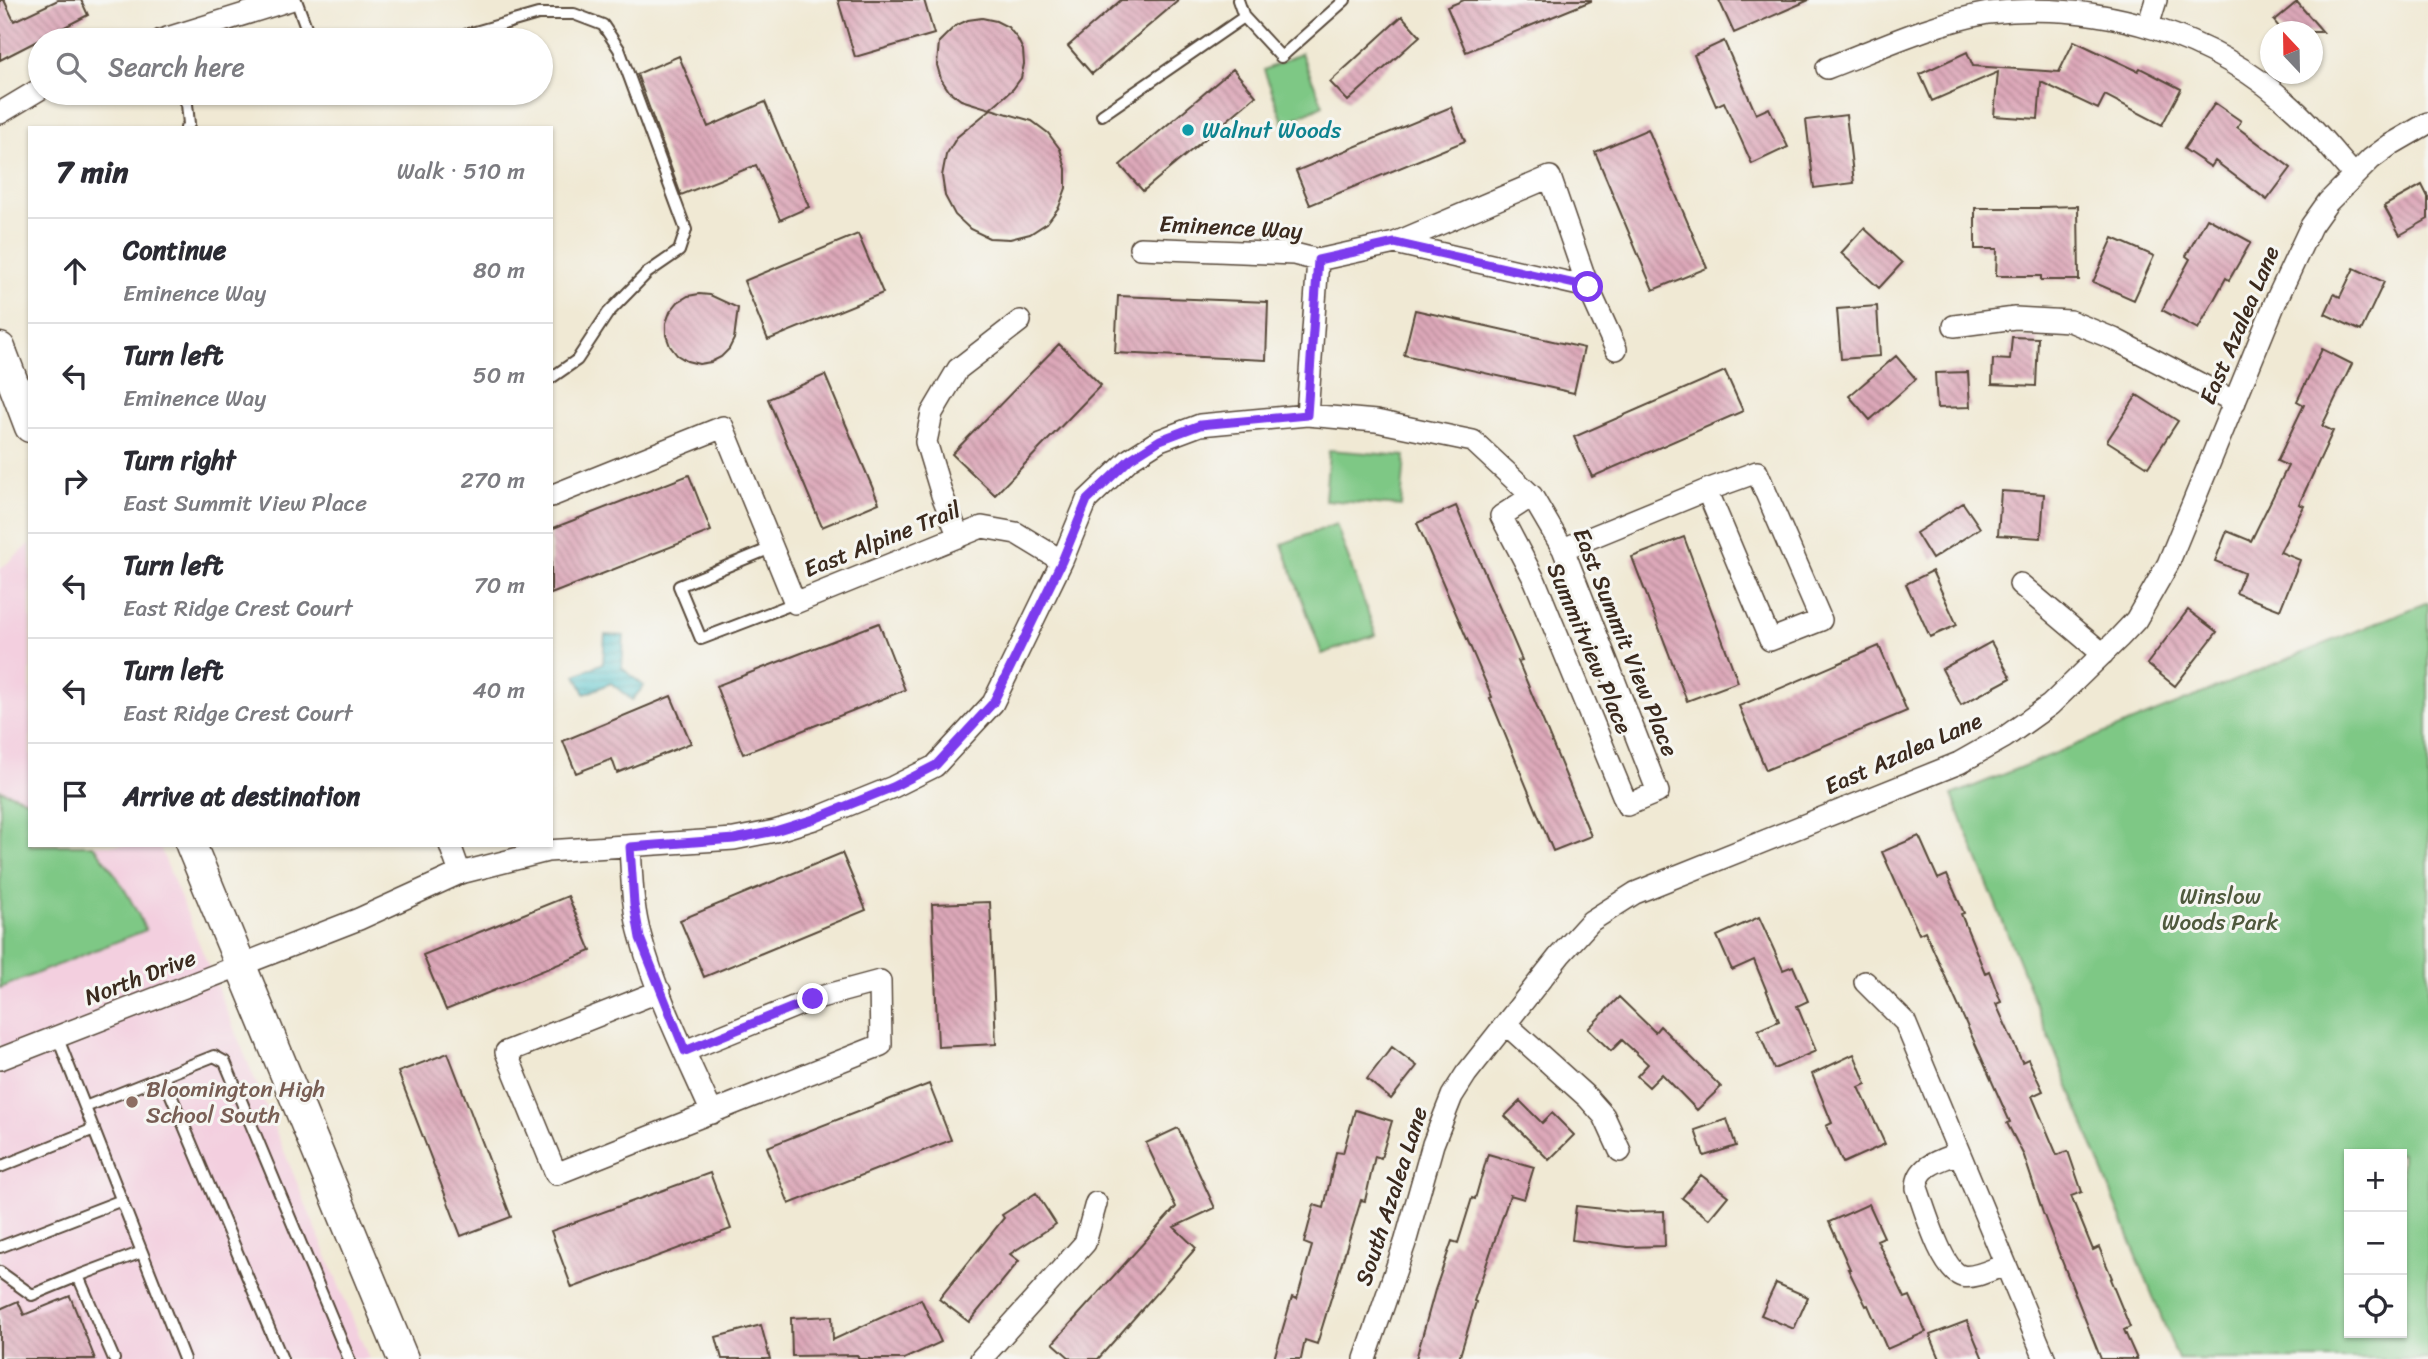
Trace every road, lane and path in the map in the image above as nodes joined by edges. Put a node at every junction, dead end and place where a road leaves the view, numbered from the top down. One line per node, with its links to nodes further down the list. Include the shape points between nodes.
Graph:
1 (290, 0): 8 (street)
2 (296, 0): 9 (lane)
3 (1238, 0): 6 (lane)
4 (1345, 0): 6 (lane, via 1281,57)
5 (2156, 0): 7 (street)
6 (1244, 17): 15 (lane)
7 (2149, 23): 11 (street, via 2079,9 1987,13 1915,34); 18 (street, via 2197,42 2247,71 2297,112)
8 (200, 28)
9 (308, 28)
10 (489, 28): 27 (lane, via 538,14 574,14 603,25 619,49 686,230 679,251 647,273 608,313 577,360)
11 (1827, 68)
12 (28, 96): 14 (street)
13 (187, 105): 17 (lane)
14 (0, 113)
15 (1102, 115)
16 (2428, 123): 18 (street, East Azalea Lane, via 2390,145)
17 (188, 126)
18 (2354, 175): 28 (street, East Azalea Lane, via 2328,202 2304,238)
19 (1395, 243): 21 (street, Eminence Way); 22 (street, Eminence Way); 22 (street, Eminence Way, via 1550,177)
20 (1140, 248): 21 (street, Eminence Way, via 1294,254)
21 (1318, 260): 29 (street, Eminence Way)
22 (1588, 287): 26 (street, Eminence Way)
23 (1020, 321): 34 (street, via 958,369 932,413 926,442)
24 (1954, 326): 28 (street, via 2015,318 2070,321 2115,339)
25 (0, 348): 30 (street)
26 (1616, 349)
27 (553, 377)
28 (2235, 402): 40 (street, East Azalea Lane, via 2168,564 2136,620)
29 (1307, 415): 33 (street, East Summit View Place, via 1376,421 1473,441); 37 (street, East Summit View Place, via 1200,425 1160,440 1130,459 1087,500)
30 (28, 422)
31 (1707, 490): 31 (street, via 1757,472 1821,620 1770,640); 36 (street)
32 (553, 495): 35 (street, East Alpine Trail, via 723,427)
33 (1532, 496): 36 (street, East Summit View Place); 41 (street, Summitview Place, via 1501,516 1535,581 1627,805)
34 (960, 537): 37 (street, East Alpine Trail, via 982,527 1016,533); 39 (street, East Alpine Trail)
35 (771, 548): 39 (street, East Alpine Trail); 39 (lane, via 679,586 701,639)
36 (1563, 549): 41 (street, East Summit View Place)
37 (1062, 561): 44 (street, East Summit View Place, via 993,703 936,765 893,787 775,831)
38 (2020, 584): 40 (street)
39 (795, 603)
40 (2103, 654): 49 (street, East Azalea Lane, via 2030,721 1959,763 1635,893 1591,922)
41 (1658, 792)
42 (192, 847): 46 (street)
43 (451, 847): 45 (street)
44 (630, 847): 45 (street, East Summit View Place, via 547,851); 48 (street, via 638,927)
45 (460, 873): 46 (street, East Summit View Place)
46 (240, 966): 50 (street, North Drive); 71 (street)
47 (1866, 982): 58 (street, via 1905,1022)
48 (660, 991): 51 (street); 55 (street, via 506,1052 556,1174)
49 (1507, 1025): 57 (street, via 1604,1115); 73 (street, South Azalea Lane, via 1466,1074 1442,1119)
50 (57, 1035): 52 (street, North Drive); 54 (lane)
51 (685, 1051): 55 (street); 55 (street, via 813,999 880,981 881,1045)
52 (0, 1059)
53 (163, 1076): 54 (lane); 69 (lane); 70 (lane, via 214,1056 225,1062)
54 (85, 1107): 56 (lane)
55 (712, 1112)
56 (94, 1129): 59 (lane); 60 (lane)
57 (1620, 1151)
58 (1959, 1153): 64 (street); 64 (street, via 1924,1168 1917,1181 1946,1263 1964,1277)
59 (0, 1167)
60 (122, 1200): 62 (lane); 63 (lane)
61 (1096, 1203): 72 (street, via 1085,1243)
62 (0, 1247)
63 (142, 1252): 66 (lane); 68 (lane)
64 (2005, 1265): 74 (street)
65 (0, 1272): 66 (lane, via 32,1296)
66 (78, 1276): 67 (lane)
67 (114, 1359)
68 (184, 1359)
69 (282, 1359)
70 (348, 1359)
71 (403, 1359)
72 (981, 1359)
73 (1366, 1359)
74 (2045, 1359)

